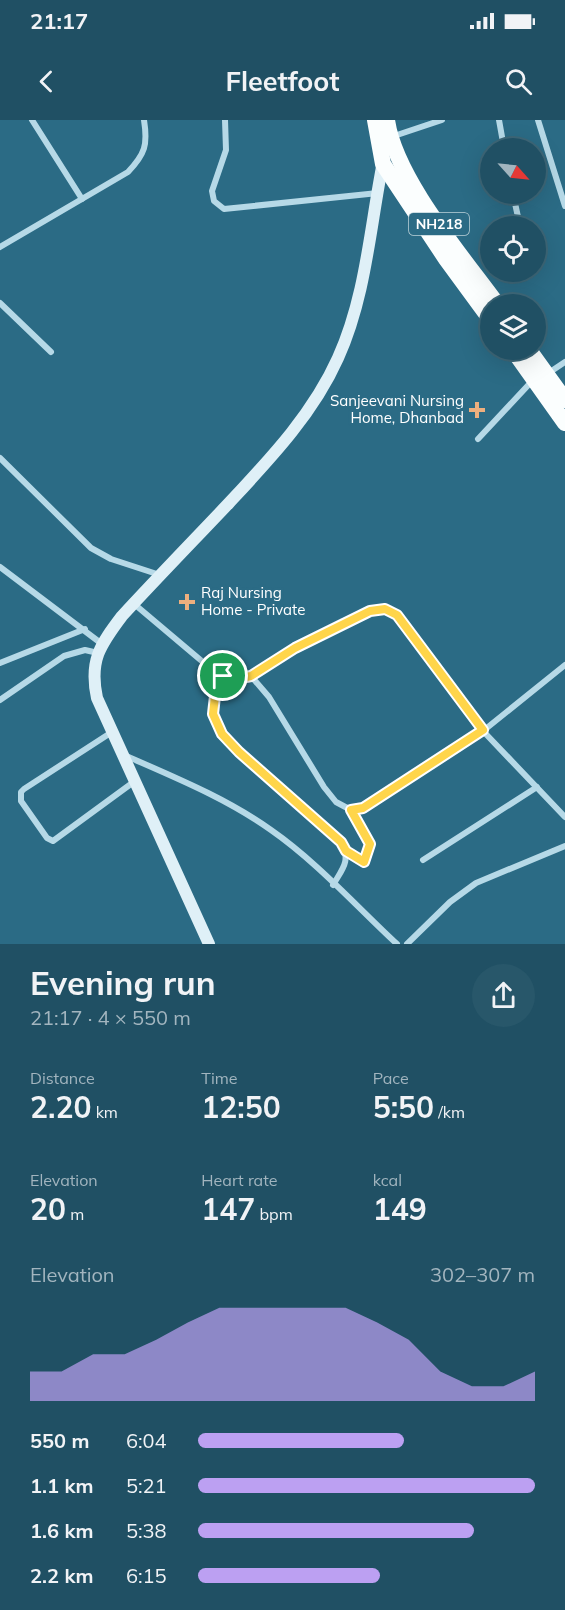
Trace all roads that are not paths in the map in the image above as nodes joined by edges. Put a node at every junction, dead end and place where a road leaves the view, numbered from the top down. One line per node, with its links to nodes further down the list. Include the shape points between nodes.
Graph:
1 (32, 120): 13 (street)
2 (144, 120): 13 (street, via 146,145 135,165)
3 (225, 120): 12 (street, via 226,150 212,191 214,201 225,209)
4 (375, 120): 11 (highway, NH218)
5 (387, 120): 9 (highway, NH218)
6 (442, 120): 9 (street)
7 (498, 120): 10 (street)
8 (538, 120): 14 (street)
9 (390, 138): 11 (main road); 16 (highway, NH218, via 417,190)
10 (502, 138)
11 (383, 164): 12 (main road); 18 (highway, NH218)
12 (378, 194): 29 (main road, via 353,319 322,389 267,462)
13 (82, 199): 15 (street)
14 (565, 206)
15 (0, 247)
16 (490, 294)
17 (0, 303): 19 (street)
18 (480, 305)
19 (51, 352)
20 (523, 360): 23 (highway)
21 (533, 360): 23 (highway)
22 (565, 362): 23 (street)
23 (540, 377): 24 (highway); 25 (highway); 26 (street)
24 (565, 400)
25 (565, 423)
26 (478, 439)
27 (0, 458): 29 (street, via 91,548 111,560)
28 (0, 567): 31 (street)
29 (160, 575): 30 (main road)
30 (133, 603): 32 (main road); 35 (street)
31 (85, 629): 32 (street); 33 (street)
32 (100, 648): 37 (street, via 64,656); 39 (main road, via 93,683)
33 (0, 663)
34 (565, 665): 38 (street)
35 (223, 676): 36 (street); 46 (street, via 213,714 222,734 341,842)
36 (251, 676): 38 (street, via 295,648 370,611 385,609 397,615); 43 (street, via 284,719 324,787 336,802)
37 (0, 700)
38 (483, 730): 42 (street); 43 (street, via 363,808)
39 (112, 732): 40 (main road); 41 (street, via 24,789 21,801 53,841)
40 (123, 755): 41 (main road); 48 (street, via 232,805 272,830)
41 (135, 781): 49 (main road)
42 (537, 787): 44 (street); 47 (street)
43 (351, 810): 46 (street, via 370,844 364,862)
44 (565, 817)
45 (565, 846): 51 (street, via 477,882)
46 (346, 851): 48 (street, via 346,863)
47 (423, 860)
48 (333, 885): 50 (street)
49 (209, 944)
50 (397, 944)
51 (407, 944)

